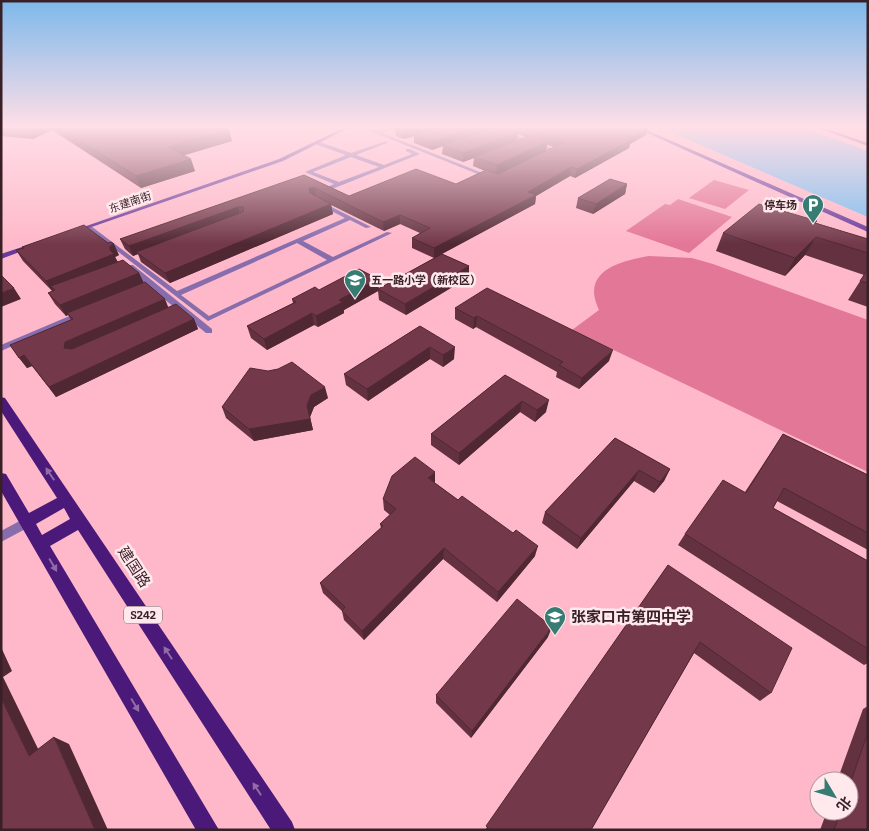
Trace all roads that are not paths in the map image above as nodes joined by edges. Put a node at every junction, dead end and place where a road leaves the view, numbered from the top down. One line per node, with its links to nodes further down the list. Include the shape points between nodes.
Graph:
1 (262, 167): 15 (main road, 东建南街)
2 (321, 167): 10 (street, via 308,172)
3 (368, 167): 8 (street)
4 (384, 167): 8 (street)
5 (465, 167): 9 (street)
6 (725, 167): 17 (main road)
7 (737, 167): 14 (main road)
8 (377, 170): 10 (street)
9 (496, 179)
10 (339, 184): 11 (street)
11 (326, 189)
12 (314, 200): 13 (street)
13 (350, 218): 16 (street); 20 (street)
14 (868, 224)
15 (89, 226): 18 (main road, 东建南街); 26 (street)
16 (368, 227)
17 (868, 230)
18 (72, 233)
19 (389, 233): 25 (street)
20 (298, 241): 25 (street); 30 (street)
21 (36, 245): 23 (main road)
22 (102, 245): 26 (street)
23 (1, 257)
24 (142, 257): 26 (street)
25 (333, 260): 30 (street, via 208,319)
26 (130, 263): 27 (street); 28 (street); 30 (street)
27 (120, 269)
28 (153, 286): 29 (street); 31 (street)
29 (144, 289)
30 (176, 294)
31 (181, 308): 33 (street); 34 (street)
32 (92, 311): 35 (street)
33 (172, 312)
34 (209, 331)
35 (1, 348)
36 (1, 401): 38 (main road, 建国路 / S242, one-way to 36)
37 (1, 478): 40 (main road)
38 (67, 499): 39 (main road, 建国路 / S242); 40 (main road)
39 (81, 520): 42 (main road); 44 (main road, 建国路 / S242, one-way to 39)
40 (27, 522): 41 (street); 42 (main road)
41 (1, 537)
42 (40, 544): 43 (main road, one-way to 43)
43 (208, 830)
44 (284, 830)

